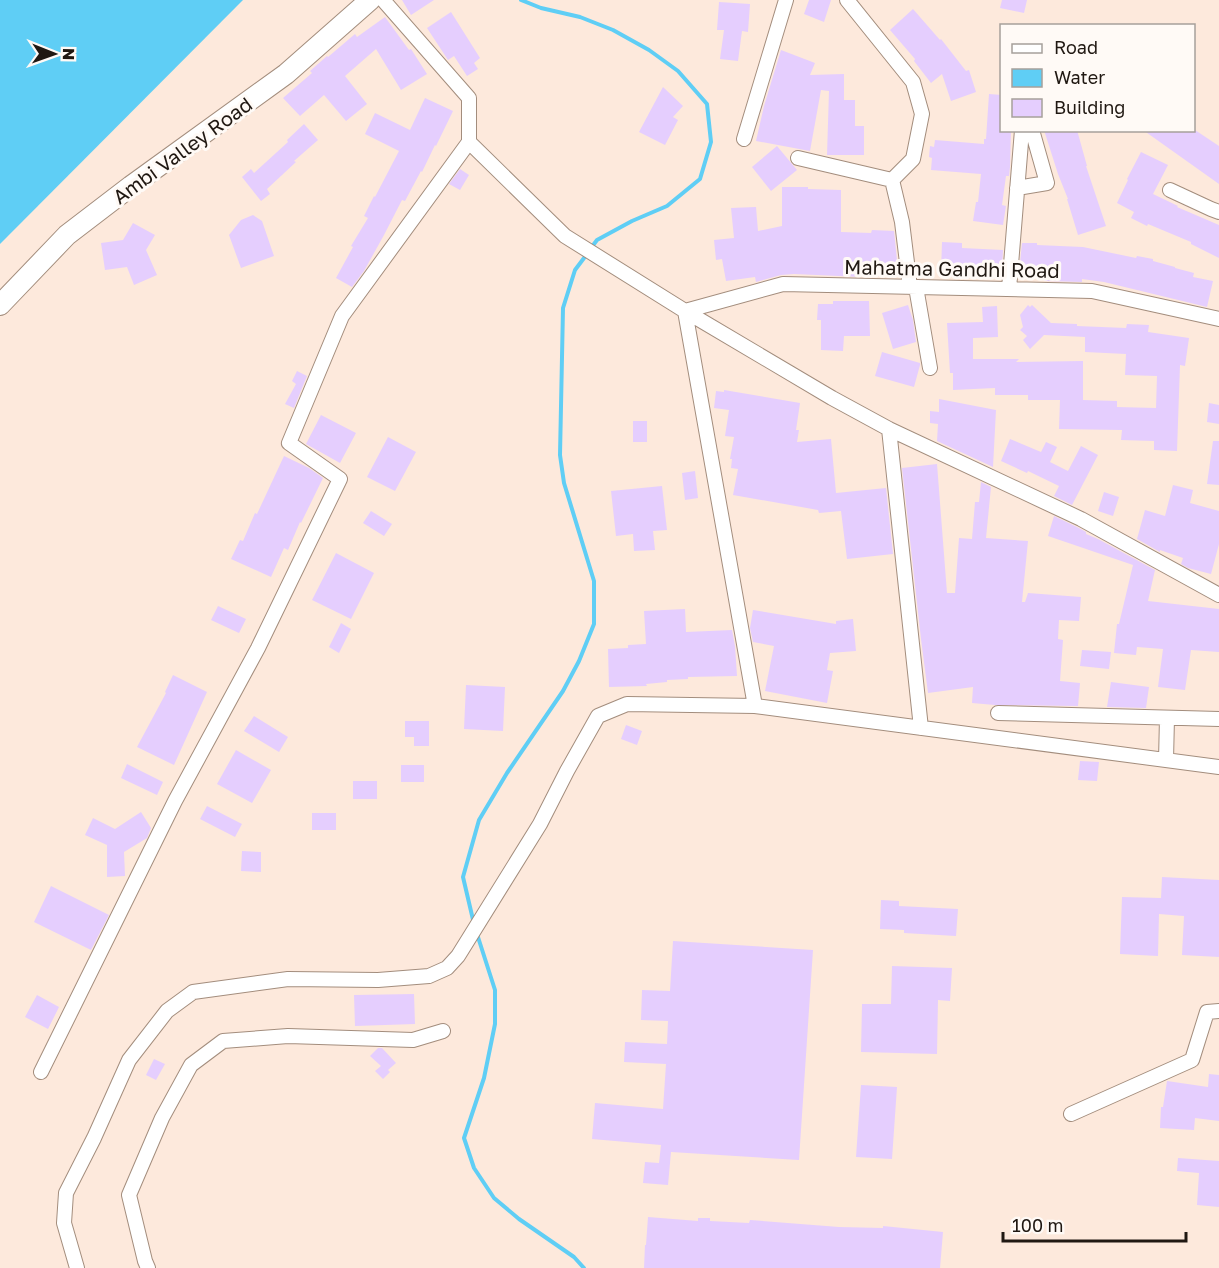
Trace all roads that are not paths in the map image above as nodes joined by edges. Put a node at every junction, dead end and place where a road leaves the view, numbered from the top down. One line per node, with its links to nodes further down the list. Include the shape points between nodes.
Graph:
1 (369, 0): 16 (main road, Ambi Valley Road, via 286,74 67,235)
2 (383, 0): 8 (street, via 470,98)
3 (786, 0): 7 (street)
4 (847, 0): 10 (street, via 913,82 922,114 913,159)
5 (1022, 132): 11 (street)
6 (1033, 132): 11 (street, via 1047,183)
7 (744, 139)
8 (469, 142): 17 (street, via 565,236); 31 (street, via 342,316 289,443 340,480)
9 (798, 158): 10 (street)
10 (892, 180): 14 (street)
11 (1017, 188): 15 (street)
12 (1170, 190): 13 (street)
13 (1219, 212)
14 (913, 287): 15 (street, Mahatma Gandhi Road); 17 (street, Mahatma Gandhi Road, via 783,284); 19 (street)
15 (1009, 289): 18 (street, Mahatma Gandhi Road, via 1092,291)
16 (0, 305)
17 (685, 311): 20 (street); 22 (street)
18 (1219, 319)
19 (930, 368)
20 (889, 429): 21 (street, via 1082,519); 26 (street)
21 (1219, 595)
22 (755, 706): 26 (street); 33 (street, via 627,704 598,716 540,824 447,968 429,976 288,979 193,992 167,1011 129,1060 66,1193 64,1223)
23 (998, 713): 24 (street)
24 (1167, 718): 25 (street); 27 (street)
25 (1219, 719)
26 (921, 728): 27 (street)
27 (1166, 760): 28 (street)
28 (1219, 766)
29 (1219, 1011): 32 (street, via 1207,1012 1192,1060)
30 (443, 1031): 34 (street, via 413,1040 288,1036 223,1041 191,1065 162,1118 129,1195)
31 (41, 1072)
32 (1071, 1114)
33 (77, 1268)
34 (148, 1268)

